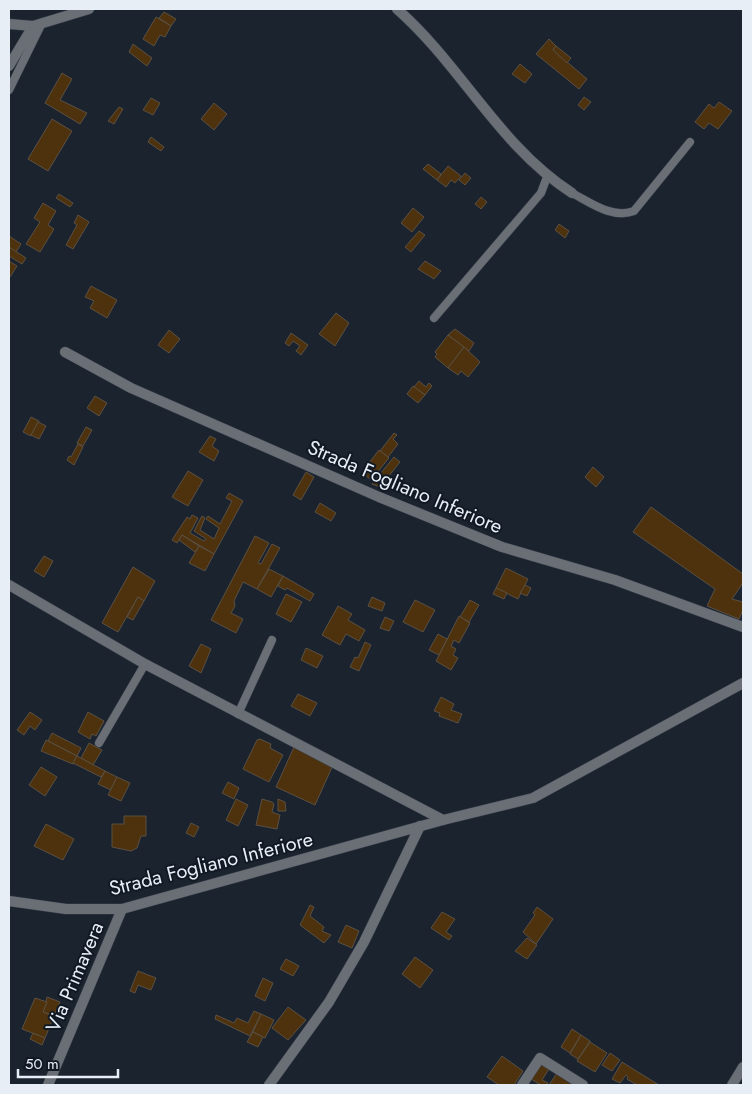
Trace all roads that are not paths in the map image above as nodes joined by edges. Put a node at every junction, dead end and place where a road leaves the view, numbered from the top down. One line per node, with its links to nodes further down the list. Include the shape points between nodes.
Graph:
1 (89, 9): 4 (street)
2 (397, 9): 8 (street, via 422,31 507,136)
3 (9, 24): 4 (street)
4 (38, 24): 5 (street); 6 (lane)
5 (9, 66)
6 (9, 90)
7 (690, 142): 9 (lane, via 634,211 623,215 610,212)
8 (547, 177): 9 (street); 10 (lane, via 541,193)
9 (572, 194)
10 (434, 318)
11 (65, 352): 13 (street, Strada Fogliano Inferiore, via 131,388 388,501 502,547 615,580)
12 (9, 585): 15 (street)
13 (743, 627)
14 (272, 640): 17 (lane)
15 (145, 664): 17 (street); 18 (lane)
16 (743, 683): 19 (street, Strada Fogliano Inferiore, via 533,798)
17 (238, 714): 19 (street)
18 (99, 743)
19 (442, 820): 20 (street, Strada Fogliano Inferiore)
20 (420, 826): 22 (street, Strada Fogliano Inferiore); 25 (street, via 359,950 329,1002)
21 (9, 901): 22 (street, Strada Fogliano Inferiore, via 66,909)
22 (122, 909): 24 (street, Via Primavera)
23 (743, 1067): 28 (street)
24 (48, 1085)
25 (269, 1085)
26 (522, 1085): 27 (street, via 540,1058)
27 (583, 1085)
28 (732, 1085)

